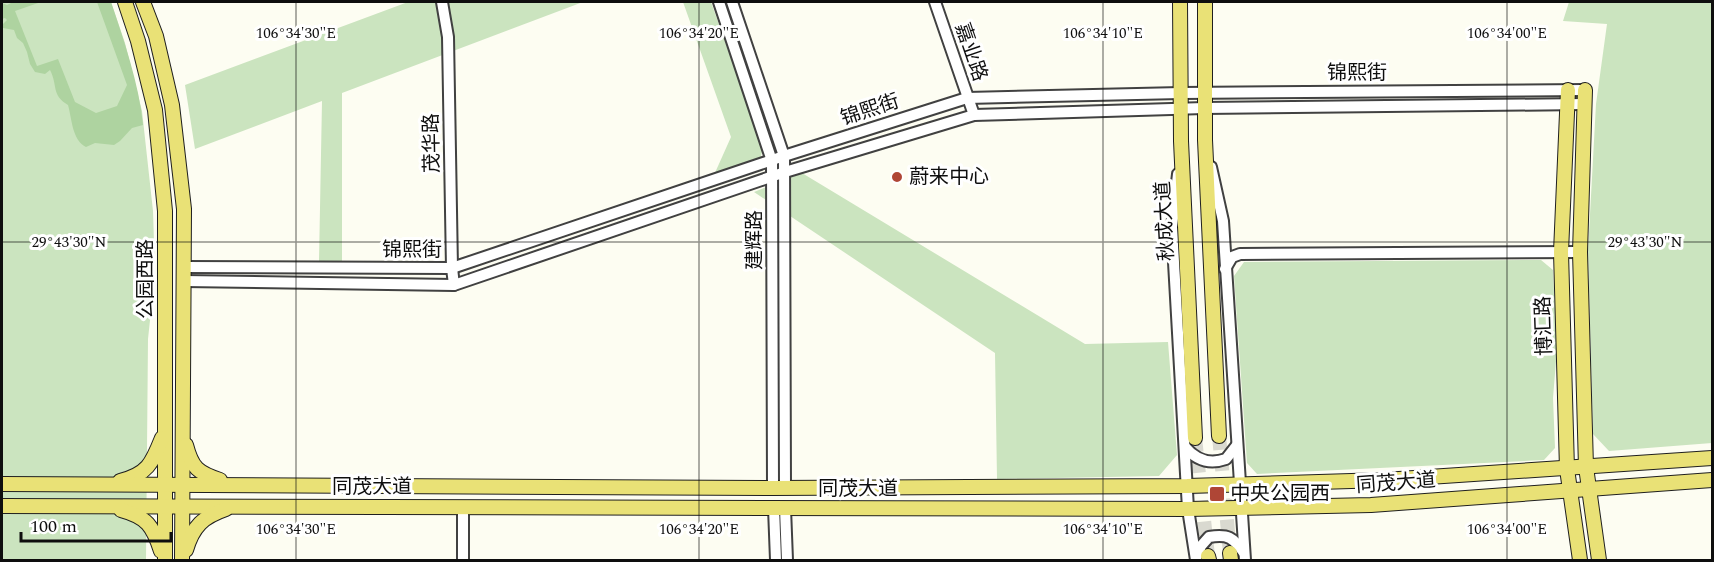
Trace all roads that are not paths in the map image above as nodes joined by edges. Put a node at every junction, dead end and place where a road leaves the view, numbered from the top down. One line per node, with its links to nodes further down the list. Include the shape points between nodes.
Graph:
1 (125, 2): 30 (main road, 公园西路, via 155,110 164,200)
2 (143, 2): 28 (main road, 公园西路, via 156,36 172,105 184,209)
3 (442, 2): 26 (street, 茂华路, via 448,37)
4 (719, 2): 21 (street, 建辉路)
5 (732, 2): 20 (street, 建辉路)
6 (934, 2): 13 (street, 嘉业路)
7 (1180, 2): 12 (main road, 秋成大道)
8 (1205, 2): 11 (main road)
9 (1568, 90): 10 (street, 锦熙街); 11 (street, 锦熙街); 15 (main road, 博汇路)
10 (1586, 90): 14 (main road, 博汇路)
11 (1205, 92): 12 (street, 锦熙街); 17 (main road)
12 (1181, 93): 13 (street, 锦熙街); 16 (main road, 秋成大道)
13 (967, 98): 18 (street, 嘉业路); 20 (street, 锦熙街)
14 (1584, 104): 15 (street, 锦熙街); 25 (main road, 博汇路)
15 (1567, 105): 17 (street, 锦熙街); 24 (main road, 博汇路)
16 (1181, 108): 17 (street, 锦熙街); 18 (street, 锦熙街); 33 (main road, 秋成大道)
17 (1204, 108): 19 (main road)
18 (974, 115): 22 (street, 锦熙街)
19 (1205, 140): 27 (street, via 1222,221); 32 (main road)
20 (784, 156): 21 (street, 锦熙街); 22 (street, 建辉路)
21 (772, 161): 23 (street, 建辉路); 26 (street, 锦熙街)
22 (784, 172): 23 (street, 锦熙街); 46 (street, 建辉路)
23 (772, 177): 29 (street, 锦熙街); 46 (street, 建辉路)
24 (1561, 252): 25 (street); 27 (street, via 1240,254 1232,257); 37 (main road, 博汇路)
25 (1580, 252): 36 (main road, 博汇路)
26 (452, 268): 28 (street, 锦熙街); 29 (street, 茂华路)
27 (1225, 269): 34 (street)
28 (184, 274): 29 (street, 锦熙街); 31 (main road, 公园西路)
29 (454, 285)
30 (165, 430): 40 (main road, via 145,471); 41 (main road, 公园西路)
31 (183, 432): 42 (main road, 公园西路); 43 (main road, via 196,469)
32 (1219, 436)
33 (1190, 443): 34 (street, via 1190,454 1208,462 1226,459); 45 (street)
34 (1237, 445): 44 (street)
35 (1713, 458): 36 (main road, 同茂大道)
36 (1586, 467): 37 (main road, 同茂大道); 47 (main road, 博汇路)
37 (1567, 469): 44 (main road, 同茂大道); 48 (main road, 博汇路)
38 (1713, 480): 47 (main road, 同茂大道)
39 (2, 484): 40 (main road, 同茂大道)
40 (104, 484): 41 (main road, 同茂大道)
41 (165, 485): 42 (main road, 同茂大道); 51 (main road, 公园西路)
42 (182, 485): 43 (main road, 同茂大道); 52 (main road, 公园西路)
43 (233, 485): 46 (main road, 同茂大道)
44 (1239, 485): 45 (main road, 同茂大道); 56 (street)
45 (1187, 486): 46 (main road, 同茂大道); 57 (street)
46 (779, 488)
47 (1588, 489): 48 (main road, 同茂大道); 66 (main road, 博汇路)
48 (1569, 490): 56 (main road, 同茂大道, via 1371,505); 65 (main road, 博汇路)
49 (2, 506): 50 (main road, 同茂大道)
50 (104, 506): 51 (main road, 同茂大道); 60 (main road, via 146,521 156,534)
51 (165, 506): 52 (main road, 同茂大道); 60 (main road, 公园西路)
52 (182, 506): 53 (main road, 同茂大道); 61 (main road, 公园西路)
53 (233, 506): 54 (main road, 同茂大道); 61 (main road, via 202,520 190,535)
54 (463, 507): 55 (main road, 同茂大道); 62 (street)
55 (780, 508): 57 (main road, 同茂大道); 63 (street); 64 (street)
56 (1240, 508): 57 (main road, 同茂大道); 58 (street)
57 (1188, 509): 59 (street)
58 (1237, 557): 59 (street, via 1235,540 1223,535 1209,537 1201,546)
59 (1202, 559)
60 (164, 561)
61 (182, 561)
62 (463, 561)
63 (776, 561)
64 (787, 561)
65 (1580, 561)
66 (1599, 561)

